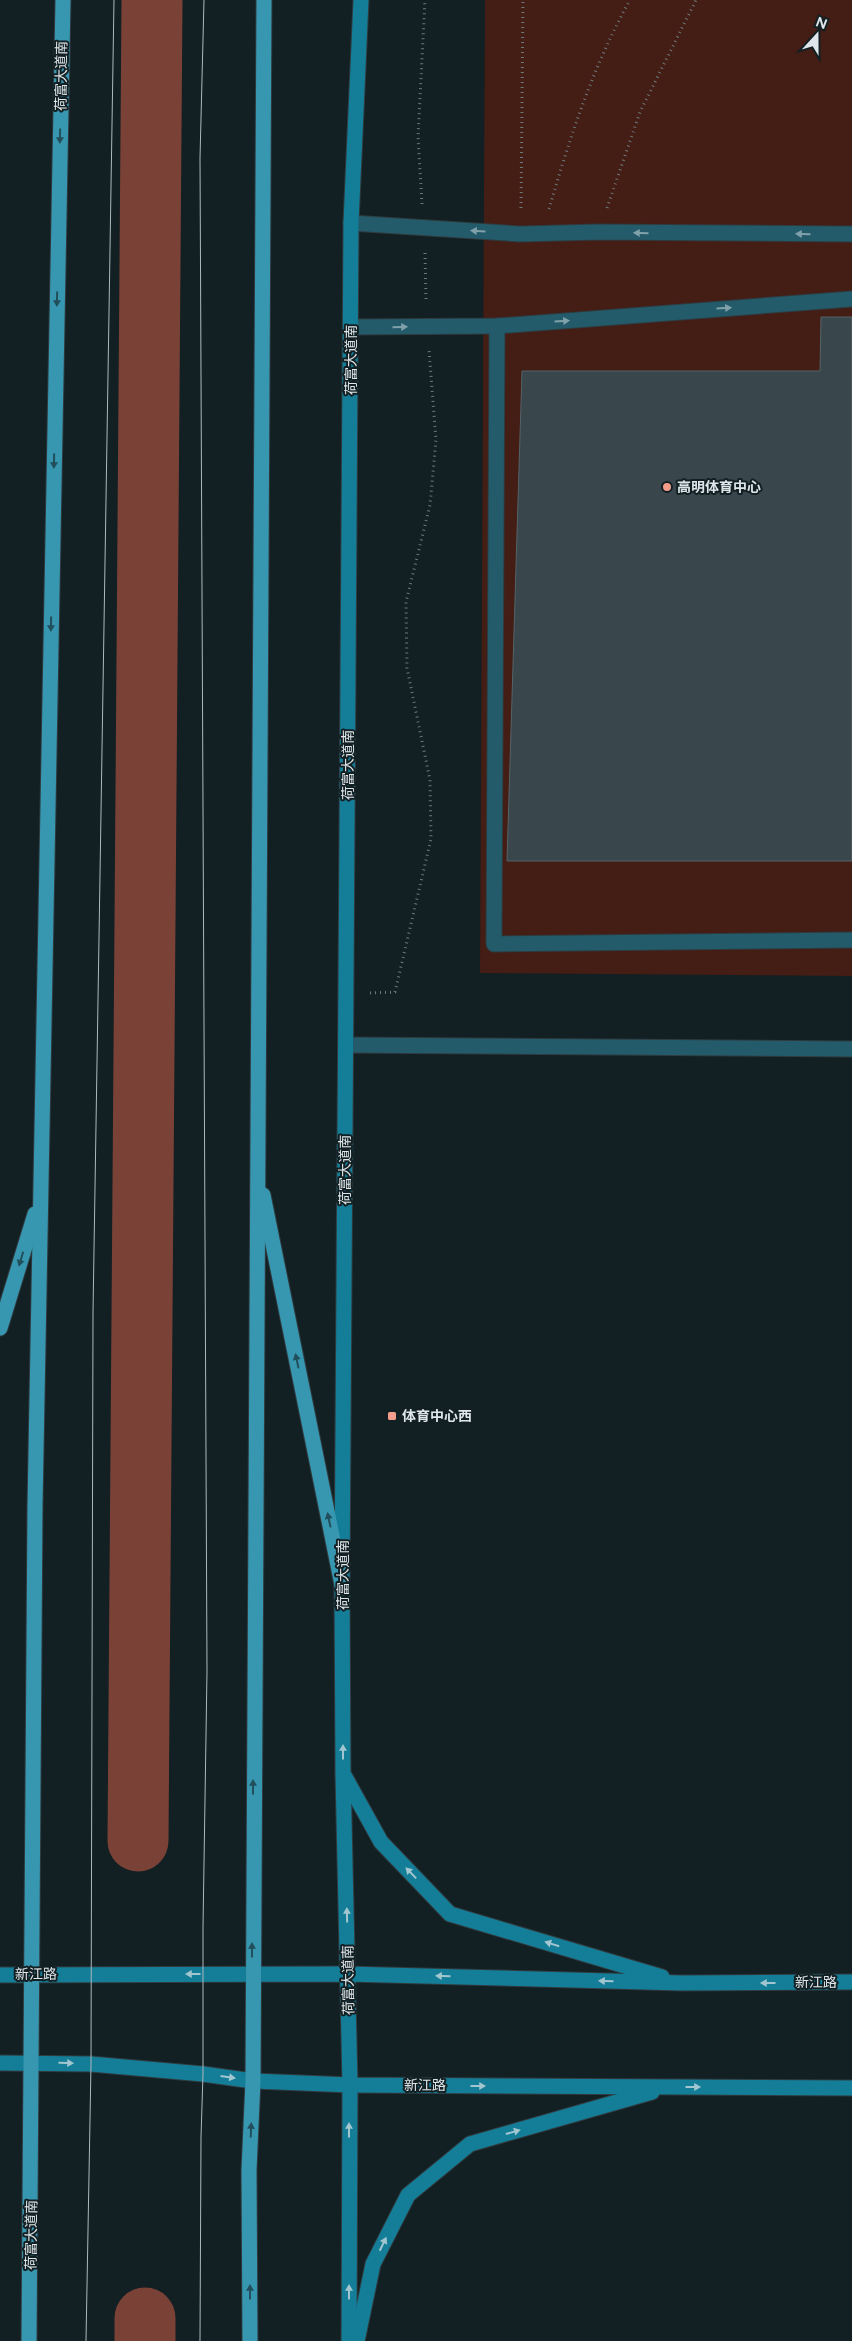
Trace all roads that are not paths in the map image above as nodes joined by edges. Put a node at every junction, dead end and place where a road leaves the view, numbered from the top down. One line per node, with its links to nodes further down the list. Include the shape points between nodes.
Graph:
1 (63, 0): 13 (main road, 荷富大道南, one-way to 13)
2 (264, 0): 12 (main road)
3 (361, 0): 4 (street, 荷富大道南)
4 (351, 223): 5 (street, one-way to 4, via 520,234); 8 (street, 荷富大道南)
5 (852, 234)
6 (852, 299): 7 (street, one-way to 6)
7 (498, 326): 8 (street, one-way to 7); 9 (street, via 494,944)
8 (351, 327): 10 (street, 荷富大道南)
9 (852, 940)
10 (346, 1045): 11 (street); 15 (street, 荷富大道南)
11 (852, 1049)
12 (256, 1164): 15 (main road, one-way to 12); 17 (main road, one-way to 12)
13 (40, 1196): 14 (main road, one-way to 14); 20 (main road, 荷富大道南)
14 (0, 1328)
15 (342, 1585): 16 (street, 荷富大道南, one-way to 15)
16 (343, 1774): 18 (street, 荷富大道南, one-way to 16); 22 (street, one-way to 16, via 450,1914 381,1842)
17 (252, 1974): 18 (street, 新江路); 20 (street, 新江路, one-way to 20); 25 (main road)
18 (348, 1974): 22 (street, 新江路, one-way to 18); 26 (street, 荷富大道南)
19 (0, 1975): 20 (street, 新江路)
20 (33, 1975): 24 (main road, 荷富大道南)
21 (852, 1982): 22 (street, 新江路, one-way to 22)
22 (682, 1983)
23 (0, 2063): 24 (street, 新江路)
24 (33, 2063): 25 (street, 新江路, one-way to 25, via 90,2064); 29 (main road, 荷富大道南)
25 (253, 2081): 26 (street, 新江路); 30 (main road, one-way to 25, via 249,2170)
26 (350, 2085): 27 (street, 新江路, one-way to 27); 31 (street, 荷富大道南, one-way to 26)
27 (669, 2087): 28 (street, 新江路, one-way to 28); 32 (street, one-way to 27, via 373,2264 408,2195 470,2144)
28 (852, 2088)
29 (29, 2341)
30 (250, 2341)
31 (349, 2341)
32 (357, 2341)

